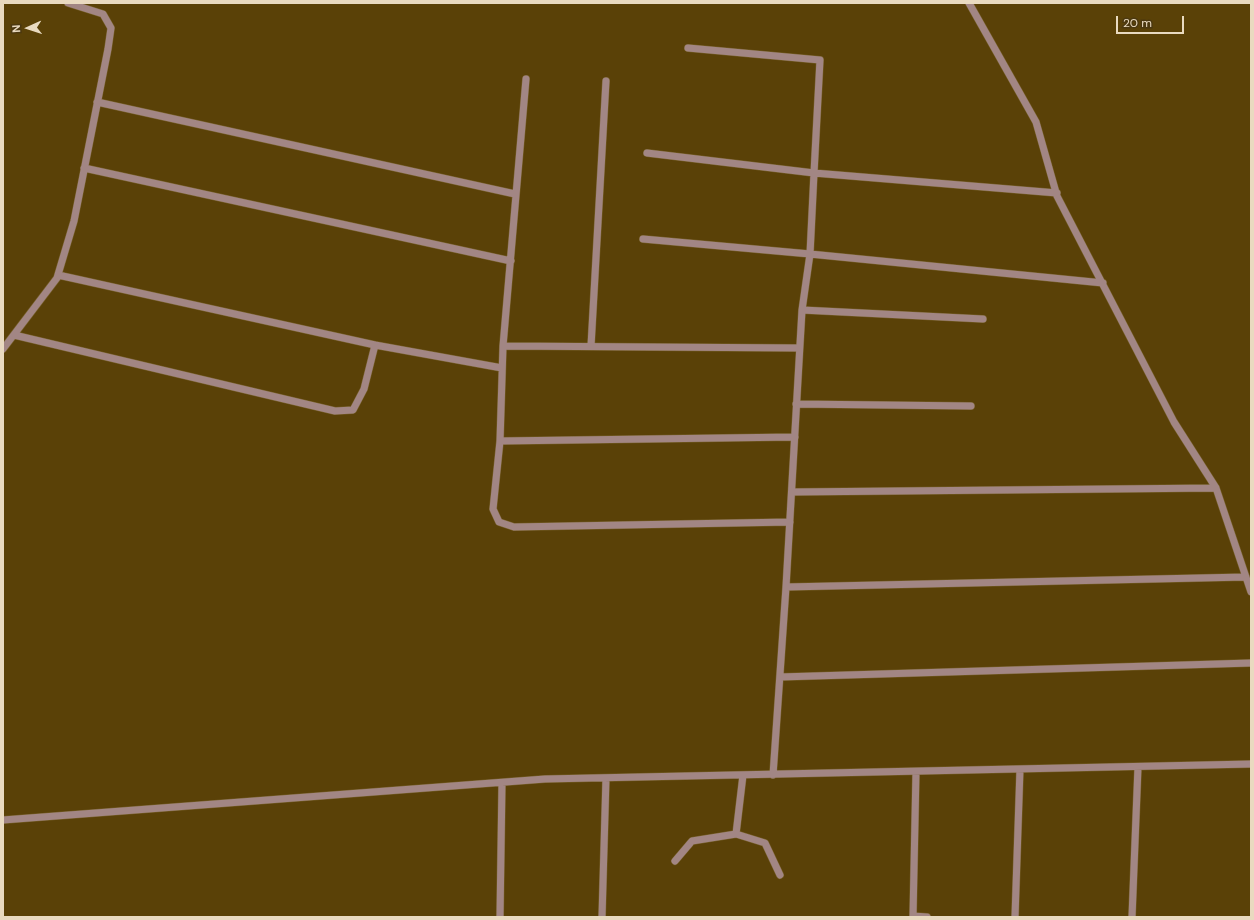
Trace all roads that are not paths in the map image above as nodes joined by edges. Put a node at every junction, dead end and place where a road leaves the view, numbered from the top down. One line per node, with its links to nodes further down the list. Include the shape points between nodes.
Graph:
1 (68, 3): 6 (street, via 103,14 111,28)
2 (969, 3): 10 (street, via 1036,122)
3 (688, 48): 9 (street, via 820,60)
4 (526, 79): 11 (street)
5 (606, 81): 22 (street)
6 (97, 102): 8 (street); 11 (street)
7 (647, 153): 9 (street)
8 (84, 168): 14 (street); 15 (street, via 74,221)
9 (814, 173): 10 (street); 13 (street)
10 (1057, 193): 16 (street)
11 (516, 194): 14 (street)
12 (643, 239): 13 (street)
13 (810, 254): 16 (street); 17 (street)
14 (511, 261): 21 (street)
15 (58, 276): 19 (street); 20 (street)
16 (1103, 283): 30 (street, via 1174,422)
17 (802, 310): 18 (street); 23 (street)
18 (982, 319)
19 (14, 335): 20 (street, via 335,411 353,410 364,390); 24 (street)
20 (375, 345): 25 (street)
21 (503, 346): 22 (street); 25 (street)
22 (591, 346): 23 (street)
23 (799, 348): 26 (street)
24 (3, 349)
25 (502, 368): 29 (street)
26 (796, 404): 27 (street); 28 (street)
27 (971, 406)
28 (795, 436): 29 (street); 31 (street)
29 (500, 441): 32 (street, via 493,509 499,522 514,527)
30 (1216, 488): 31 (street); 33 (street)
31 (792, 492): 32 (street)
32 (790, 522): 34 (street)
33 (1246, 577): 34 (street); 35 (street)
34 (786, 586): 37 (street)
35 (1251, 592)
36 (1251, 663): 37 (street)
37 (780, 677): 43 (street)
38 (1251, 764): 39 (street)
39 (1138, 767): 40 (street); 54 (street)
40 (1020, 769): 41 (street); 53 (street)
41 (916, 772): 43 (street); 52 (street, via 913,916)
42 (743, 775): 43 (street); 44 (street); 47 (street)
43 (773, 775)
44 (606, 778): 45 (street); 51 (street)
45 (502, 783): 46 (street); 50 (street)
46 (3, 820)
47 (736, 834): 48 (street, via 692,840); 49 (street, via 764,843)
48 (675, 861)
49 (780, 875)
50 (500, 917)
51 (602, 917)
52 (927, 917)
53 (1015, 917)
54 (1132, 917)

